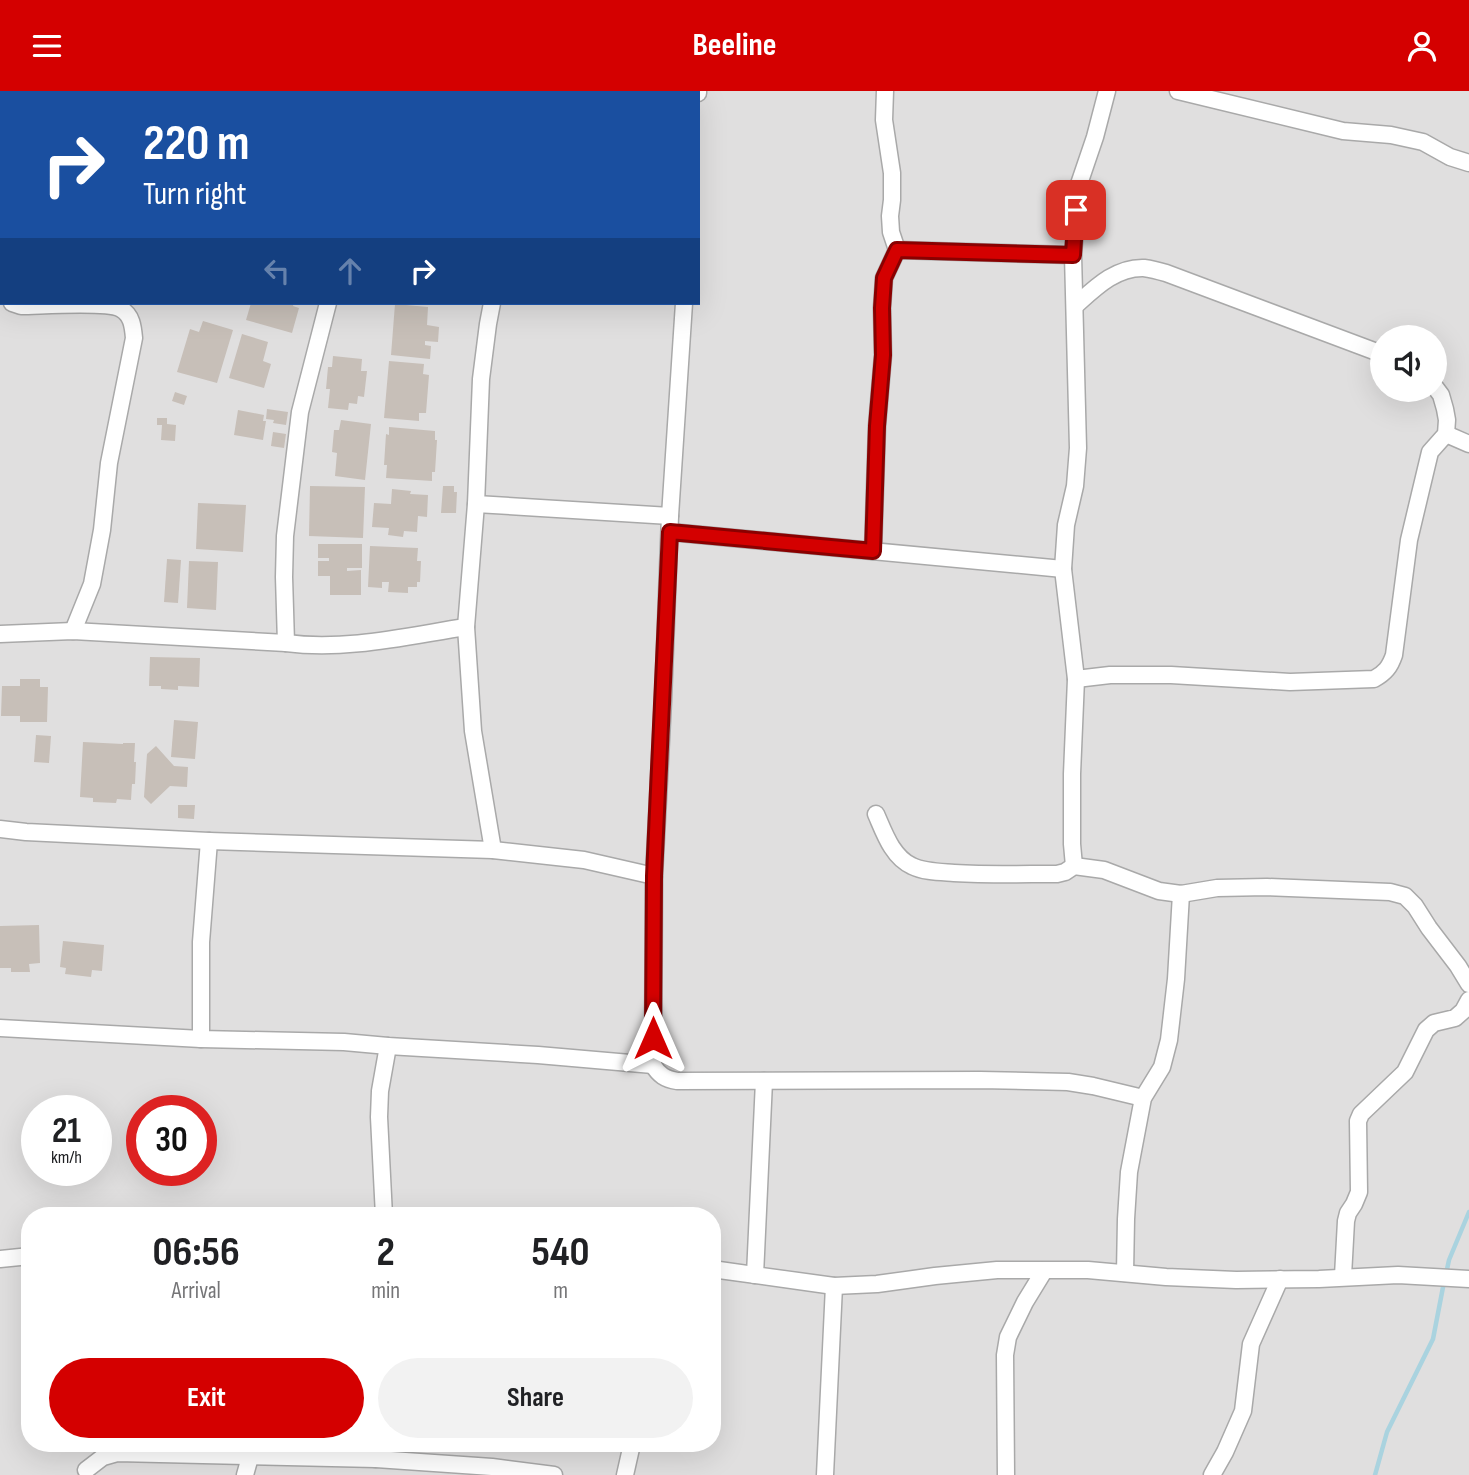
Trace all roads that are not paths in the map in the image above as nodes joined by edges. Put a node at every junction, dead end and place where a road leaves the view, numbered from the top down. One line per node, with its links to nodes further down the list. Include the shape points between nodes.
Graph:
1 (885, 91): 5 (street, via 892,173 891,233)
2 (1107, 91): 6 (street, via 1078,187)
3 (1178, 91): 4 (street, via 1343,131 1423,142)
4 (1469, 163)
5 (897, 250): 6 (street); 19 (street, via 884,278)
6 (1073, 255): 12 (street)
7 (18, 305): 8 (street)
8 (107, 305): 22 (street, via 129,316 134,338 109,463 92,584)
9 (327, 305): 24 (street, via 300,412 285,536)
10 (492, 305): 17 (street, via 481,379)
11 (684, 305): 18 (street)
12 (1075, 306): 13 (street, via 1102,281 1142,268); 20 (street, via 1078,448)
13 (1370, 350)
14 (1443, 402): 15 (street)
15 (1446, 434): 16 (street); 25 (street, via 1430,452 1409,540 1394,655 1383,674 1374,679 1290,682 1159,675)
16 (1469, 444)
17 (476, 503): 18 (street); 21 (street)
18 (670, 524): 19 (street); 31 (street)
19 (873, 551): 20 (street)
20 (1063, 569): 25 (street)
21 (466, 627): 24 (street, via 338,646); 29 (street, via 473,731)
22 (73, 631): 23 (street); 24 (street)
23 (0, 634)
24 (286, 643)
25 (1076, 679): 30 (street)
26 (876, 814): 30 (street, via 900,858 921,869 1057,874)
27 (0, 828): 28 (street)
28 (209, 841): 29 (street); 36 (street, via 201,942)
29 (494, 850): 31 (street, via 584,860)
30 (1074, 866): 32 (street, via 1104,870 1159,891)
31 (654, 876): 38 (street)
32 (1181, 894): 33 (street, via 1267,887 1405,895); 40 (street, via 1169,1040 1162,1066)
33 (1469, 984)
34 (1469, 1000): 48 (street, via 1455,1018 1426,1030 1405,1072 1358,1121 1359,1192 1346,1221)
35 (0, 1028): 36 (street)
36 (201, 1039): 37 (street)
37 (388, 1046): 38 (street); 41 (street, via 379,1117)
38 (653, 1065): 39 (street, via 659,1074 677,1081)
39 (764, 1081): 40 (street, via 1068,1082); 47 (street)
40 (1143, 1098): 46 (street, via 1129,1173)
41 (384, 1207)
42 (21, 1257): 43 (street)
43 (0, 1259)
44 (721, 1270): 47 (street)
45 (1044, 1271): 46 (street); 51 (street, via 997,1270); 61 (street, via 1008,1337)
46 (1125, 1273): 49 (street)
47 (755, 1275): 51 (street)
48 (1343, 1276): 49 (street); 50 (street)
49 (1280, 1279): 62 (street, via 1251,1345 1243,1411)
50 (1469, 1279)
51 (834, 1286): 60 (street)
52 (356, 1452): 55 (street)
53 (384, 1452): 58 (street)
54 (630, 1452): 59 (street)
55 (250, 1457): 56 (street, via 117,1453); 57 (street)
56 (86, 1470)
57 (245, 1475)
58 (554, 1475)
59 (625, 1475)
60 (825, 1475)
61 (1006, 1475)
62 (1212, 1475)

